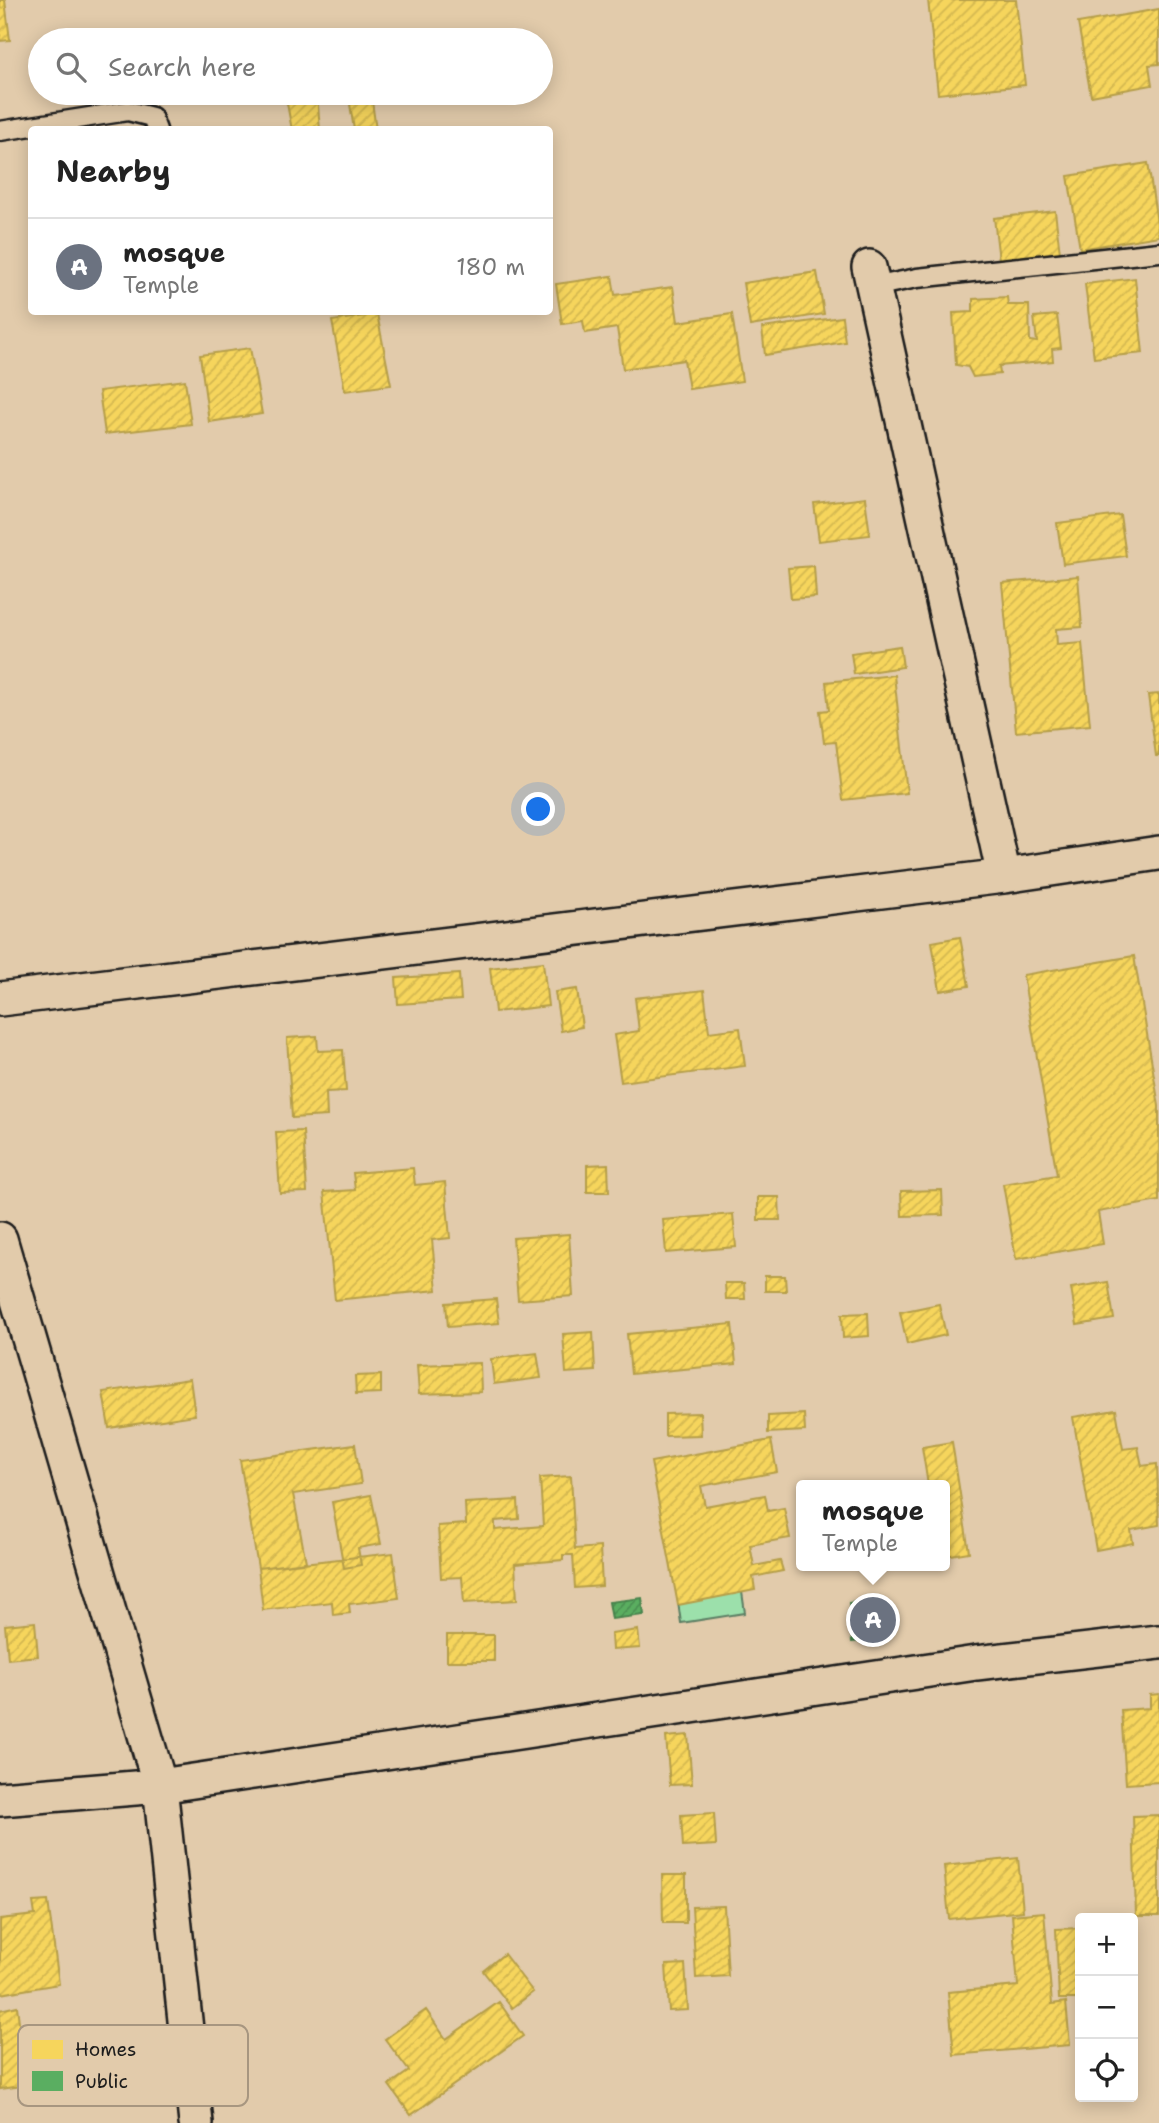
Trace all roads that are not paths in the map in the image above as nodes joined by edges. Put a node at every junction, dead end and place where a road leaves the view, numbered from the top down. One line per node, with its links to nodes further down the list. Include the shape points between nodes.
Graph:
1 (32, 126): 2 (lane, via 128,111 152,117)
2 (155, 126)
3 (28, 127): 4 (lane)
4 (0, 131)
5 (1159, 252): 6 (lane, via 917,278)
6 (871, 277): 8 (street)
7 (1159, 853): 8 (street)
8 (1004, 876): 9 (street)
9 (0, 999)
10 (0, 1239): 12 (street)
11 (1159, 1642): 12 (street, via 976,1663)
12 (160, 1786): 13 (street); 14 (street)
13 (0, 1799)
14 (186, 2025)

